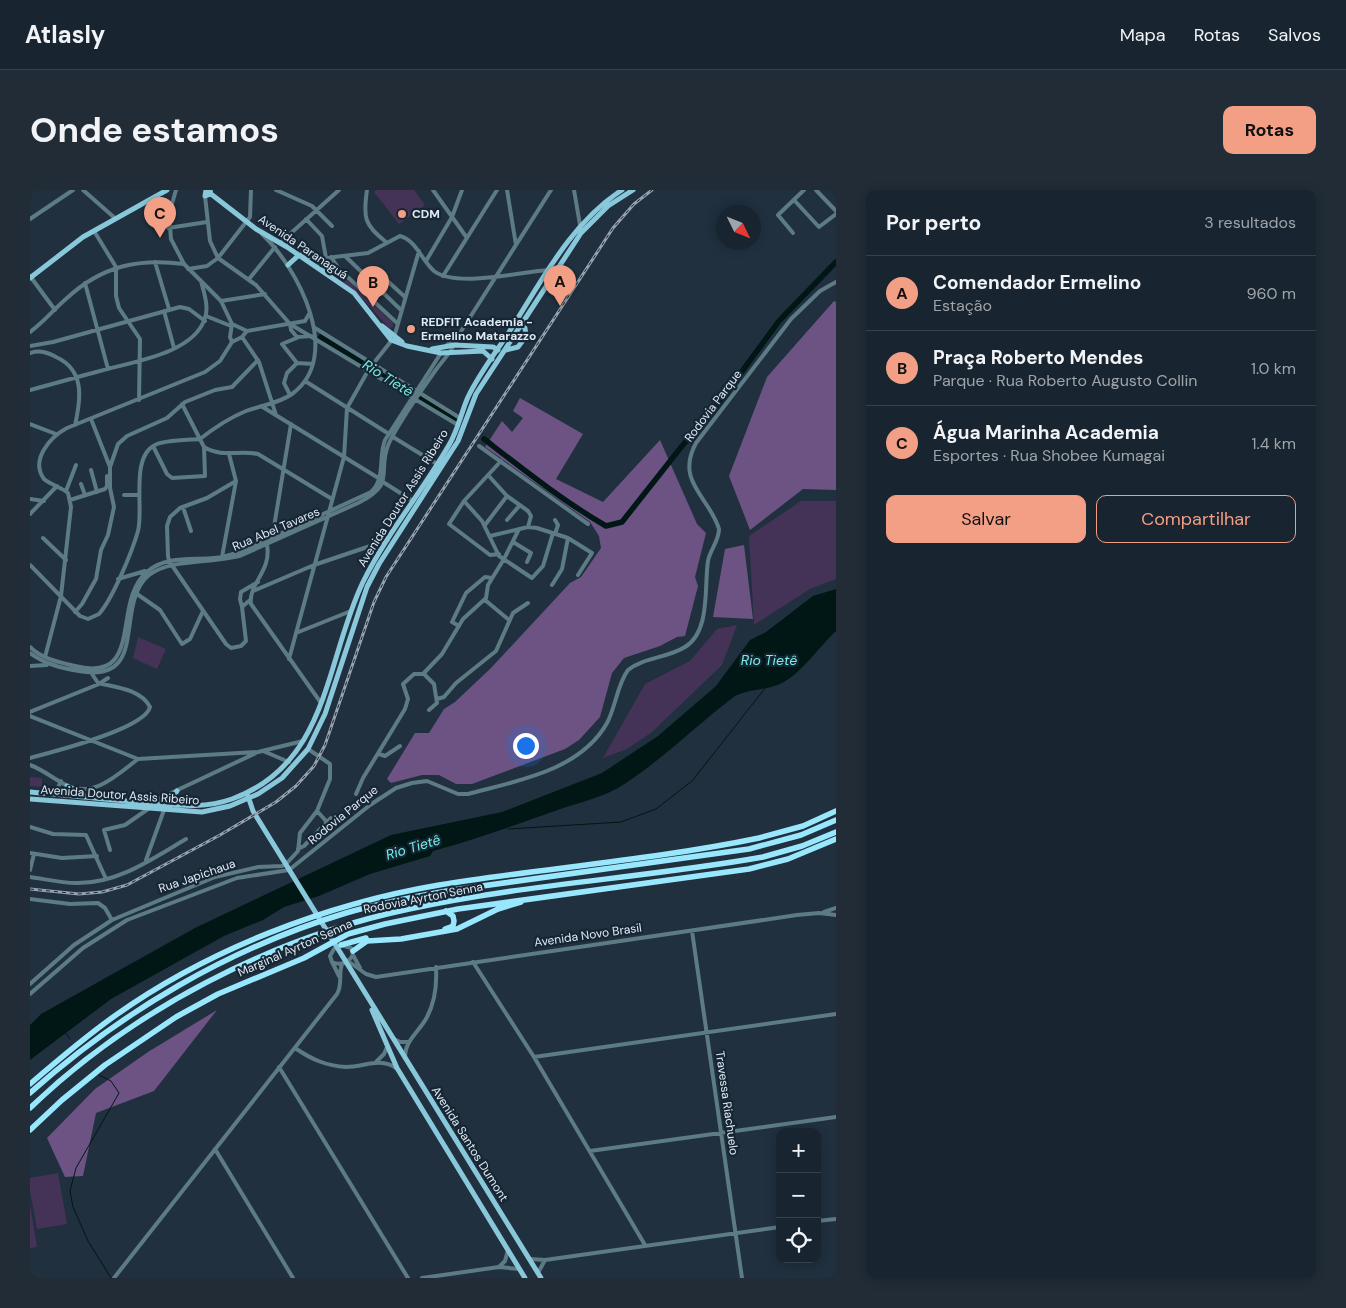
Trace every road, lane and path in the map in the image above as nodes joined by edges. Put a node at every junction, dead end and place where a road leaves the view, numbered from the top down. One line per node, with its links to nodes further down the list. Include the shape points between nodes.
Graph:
1 (73, 190): 26 (street)
2 (83, 190): 27 (street)
3 (167, 190): 27 (main road)
4 (176, 190): 33 (street)
5 (251, 190): 21 (street)
6 (276, 190): 22 (street)
7 (339, 190): 22 (street)
8 (367, 190): 39 (street, via 367,224)
9 (433, 190): 24 (street)
10 (462, 190): 24 (street)
11 (497, 190): 38 (street)
12 (507, 190): 41 (street)
13 (551, 190): 41 (street)
14 (574, 190): 31 (street)
15 (622, 190): 31 (main road, Avenida Doutor Assis Ribeiro, via 604,201)
16 (633, 190): 83 (main road, via 608,206 588,225)
17 (804, 190): 20 (street)
18 (816, 190): 23 (street)
19 (207, 192): 25 (main road, Avenida Paranaguá); 30 (street)
20 (794, 200): 23 (street, via 819,228); 37 (street, via 778,215)
21 (251, 208): 25 (street); 29 (street)
22 (317, 209): 28 (street); 32 (street)
23 (836, 212)
24 (452, 216): 38 (street); 52 (street)
25 (242, 217): 29 (main road, Avenida Paranaguá)
26 (30, 219)
27 (116, 219): 36 (main road)
28 (306, 219): 35 (street); 49 (street, via 324,239)
29 (247, 221): 34 (main road, Avenida Paranaguá); 48 (street)
30 (207, 222): 33 (street); 48 (street, via 210,243)
31 (580, 225): 58 (main road, Avenida Doutor Assis Ribeiro)
32 (332, 226)
33 (168, 228): 53 (street, via 174,248)
34 (256, 229): 40 (main road, Avenida Paranaguá); 42 (street)
35 (294, 230): 40 (street); 43 (street)
36 (94, 231): 56 (street); 63 (main road)
37 (793, 233)
38 (467, 238): 62 (street)
39 (386, 242): 44 (street, via 403,236); 46 (street, via 368,253)
40 (280, 243): 43 (main road, Avenida Paranaguá)
41 (516, 245): 60 (street)
42 (275, 247): 54 (street); 64 (street)
43 (289, 248): 45 (main road, Avenida Paranaguá)
44 (418, 251): 52 (street); 70 (street)
45 (299, 255): 47 (main road); 50 (main road, Avenida Paranaguá); 54 (main road)
46 (345, 256): 49 (street); 75 (street)
47 (316, 257): 49 (street); 50 (street)
48 (218, 258): 57 (street, via 207,266); 64 (street)
49 (326, 258): 55 (street); 59 (main road); 81 (street)
50 (309, 261): 55 (main road, Avenida Paranaguá)
51 (155, 262): 53 (street); 56 (street); 74 (street)
52 (426, 262): 62 (street)
53 (184, 264): 57 (street)
54 (288, 266): 76 (street)
55 (316, 266): 59 (main road, Avenida Paranaguá)
56 (116, 267): 67 (street); 78 (street, via 117,302)
57 (188, 269): 65 (street)
58 (550, 270): 60 (street); 79 (main road, Avenida Doutor Assis Ribeiro)
59 (324, 272): 90 (main road, Avenida Paranaguá, via 360,299)
60 (497, 275): 62 (street); 88 (street)
61 (382, 276): 70 (street)
62 (443, 276)
63 (30, 277): 73 (street)
64 (249, 279): 69 (street)
65 (201, 280): 68 (street); 71 (street)
66 (836, 282): 296 (street, Rodovia Parque, via 820,291 791,319 696,442 690,455 689,474 719,529 708,560 705,608 699,627 685,647 628,670 607,722 590,744 546,772 468,794 458,794 427,781 396,788 379,797 290,870 237,878 127,920 83,948)
67 (85, 283): 73 (street); 85 (street)
68 (213, 290): 71 (street); 72 (street)
69 (264, 294): 72 (street); 80 (street)
70 (405, 297): 75 (street)
71 (205, 298): 77 (street)
72 (221, 301): 82 (street)
73 (54, 310): 87 (street)
74 (167, 310): 77 (street, via 184,307); 78 (street); 98 (street)
75 (401, 310): 81 (street)
76 (309, 312): 80 (street, via 305,321); 84 (street)
77 (205, 318): 82 (street); 98 (street, via 194,335)
78 (126, 321): 85 (street); 107 (street, via 140,339)
79 (516, 322): 83 (main road); 100 (main road, Avenida Doutor Assis Ribeiro)
80 (290, 324): 86 (street); 89 (street); 92 (street, via 290,330)
81 (396, 324): 90 (street)
82 (231, 325): 86 (street); 93 (street)
83 (522, 325): 101 (main road); 101 (main road, via 526,330 524,338 516,348)
84 (315, 328): 89 (street); 112 (street)
85 (99, 329): 96 (street); 114 (street)
86 (247, 331): 91 (street)
87 (30, 332)
88 (460, 333): 94 (street); 97 (street)
89 (313, 336): 92 (street); 111 (street); 115 (street)
90 (392, 336): 99 (main road, via 404,344); 112 (street)
91 (242, 337): 93 (street); 108 (street)
92 (299, 337): 110 (street, via 282,344)
93 (232, 342): 121 (street, via 210,369)
94 (455, 345): 97 (main road); 100 (main road); 103 (street)
95 (30, 346): 96 (street)
96 (37, 346): 102 (street)
97 (446, 346): 99 (main road); 105 (street)
98 (174, 348): 107 (street)
99 (430, 350): 105 (main road)
100 (498, 350): 106 (main road, Avenida Doutor Assis Ribeiro); 109 (main road)
101 (506, 350): 109 (main road)
102 (38, 351): 104 (street); 116 (street, via 63,360)
103 (452, 352): 105 (main road); 106 (main road, via 483,351); 113 (street)
104 (30, 353)
105 (441, 353): 113 (street)
106 (492, 359): 127 (main road, Avenida Doutor Assis Ribeiro, via 468,397)
107 (142, 360): 114 (street); 121 (street)
108 (258, 360): 122 (street, via 232,386); 123 (street)
109 (498, 362): 133 (main road, Avenida Doutor Assis Ribeiro, via 476,394)
110 (297, 363): 111 (street); 119 (street, via 284,378)
111 (313, 364): 117 (street)
112 (373, 364): 115 (street); 120 (street)
113 (435, 367): 120 (street)
114 (108, 369): 116 (street)
115 (369, 369): 120 (street); 125 (street)
116 (78, 377): 118 (street); 131 (street, via 79,402)
117 (305, 382): 119 (street); 125 (street)
118 (30, 390)
119 (290, 395): 123 (street)
120 (417, 395): 127 (street); 132 (street); 135 (street)
121 (139, 400): 128 (street)
122 (182, 404): 136 (street); 145 (street, via 167,418 124,438 116,448)
123 (272, 404): 124 (street); 126 (street)
124 (261, 406): 126 (street); 136 (street, via 234,416)
125 (347, 408): 135 (street); 141 (street)
126 (276, 415): 130 (street)
127 (460, 418): 132 (main road, Avenida Doutor Assis Ribeiro)
128 (91, 419): 131 (street); 145 (street)
129 (30, 424): 134 (street)
130 (291, 424): 141 (street); 146 (street)
131 (75, 425): 134 (street)
132 (458, 425): 133 (main road); 143 (main road, Avenida Doutor Assis Ribeiro)
133 (464, 427): 233 (main road, Avenida Doutor Assis Ribeiro, via 452,452 373,575)
134 (56, 434): 153 (street, via 41,451 36,468 46,481)
135 (391, 436): 143 (street); 151 (street, via 382,451)
136 (200, 439): 137 (street); 139 (street)
137 (153, 446): 139 (street, via 170,477 204,476); 158 (street, via 142,462)
138 (478, 446): 142 (street)
139 (204, 447): 140 (street)
140 (230, 454): 146 (street, via 258,454); 150 (street)
141 (344, 457): 151 (street); 160 (street)
142 (501, 461): 148 (street); 173 (street)
143 (437, 464): 164 (main road, Avenida Doutor Assis Ribeiro)
144 (76, 465): 154 (street)
145 (110, 467): 210 (street, via 114,507 108,535 101,550 95,581)
146 (284, 469): 160 (street); 182 (street)
147 (91, 470): 155 (street)
148 (488, 475): 159 (street); 165 (street)
149 (107, 476): 155 (street, via 107,487)
150 (236, 481): 167 (street); 187 (street)
151 (382, 481): 164 (street); 168 (street, Rua Abel Tavares, via 367,494); 170 (street, Rua Abel Tavares, via 368,498)
152 (81, 484): 156 (street)
153 (57, 486): 154 (street); 163 (street)
154 (66, 491): 162 (street)
155 (97, 492): 156 (street)
156 (85, 495): 162 (street)
157 (124, 495): 158 (street)
158 (139, 495): 198 (street, via 138,529)
159 (506, 496): 166 (street); 174 (street)
160 (332, 498): 168 (street)
161 (30, 499): 163 (street)
162 (70, 500): 188 (street)
163 (44, 501): 169 (street)
164 (413, 501): 183 (main road, Avenida Doutor Assis Ribeiro)
165 (464, 501): 174 (street); 186 (street, via 449,524 490,555)
166 (520, 505): 171 (street); 175 (street, via 531,516)
167 (183, 507): 177 (street); 190 (street, via 167,523)
168 (330, 512): 170 (street); 182 (street, Rua Abel Tavares)
169 (30, 514)
170 (328, 518): 185 (street, Rua Abel Tavares); 193 (street)
171 (507, 520)
172 (555, 520): 178 (street, via 558,525)
173 (588, 524)
174 (485, 525): 179 (street)
175 (528, 527): 176 (street); 178 (street)
176 (519, 528): 179 (street); 184 (street)
177 (191, 531)
178 (554, 534): 181 (street); 189 (street, via 543,566 532,578)
179 (490, 536): 186 (street)
180 (43, 538): 188 (street)
181 (568, 538): 196 (street, via 592,553); 200 (street, via 562,569)
182 (272, 539): 187 (street, Rua Abel Tavares)
183 (388, 540): 193 (street); 209 (main road, Avenida Doutor Assis Ribeiro, via 363,581)
184 (514, 542): 189 (street); 191 (street, via 531,554)
185 (267, 545): 194 (street, Rua Abel Tavares, via 229,560); 199 (street, via 267,564)
186 (499, 554): 189 (street)
187 (222, 557): 190 (street, Rua Abel Tavares)
188 (66, 560): 203 (street)
189 (504, 560): 197 (street)
190 (169, 561): 194 (street); 195 (street, Rua Abel Tavares)
191 (528, 562)
192 (30, 565): 203 (street)
193 (314, 565): 201 (street); 213 (street)
194 (173, 566): 202 (street, Rua Abel Tavares, via 151,574); 208 (street)
195 (147, 571): 198 (street, Rua Abel Tavares); 220 (street, via 132,593 118,656)
196 (578, 575)
197 (492, 578): 205 (street); 212 (street, via 485,576 466,594 452,622)
198 (118, 579): 210 (street, via 99,614 88,618)
199 (258, 582): 201 (street); 207 (street, via 241,592)
200 (552, 584)
201 (253, 591): 204 (street)
202 (136, 594): 208 (street, via 160,610 182,644 190,639); 220 (street, Rua Abel Tavares, via 124,655)
203 (61, 596): 210 (street); 216 (street)
204 (250, 600): 207 (street); 217 (street)
205 (485, 600): 211 (street); 212 (street)
206 (528, 603): 211 (street, via 513,613)
207 (242, 607): 208 (street, via 246,638 243,644 234,648 226,644)
208 (203, 611)
209 (351, 611): 213 (street); 229 (main road, Avenida Doutor Assis Ribeiro)
210 (75, 612)
211 (509, 620): 228 (street, via 496,651 456,683 444,697)
212 (459, 626): 221 (street, via 442,654)
213 (296, 632): 217 (street)
214 (30, 647): 216 (street)
215 (30, 653): 218 (street)
216 (45, 657): 220 (street)
217 (289, 659): 227 (street)
218 (49, 664): 219 (street); 222 (street)
219 (30, 666)
220 (105, 671): 222 (street); 223 (street)
221 (423, 674): 228 (street, via 434,684); 241 (street, via 414,674 403,683 408,704)
222 (92, 675): 224 (street); 226 (street, via 91,684)
223 (108, 678): 224 (street); 225 (street)
224 (100, 684): 225 (street); 226 (street)
225 (113, 686): 235 (street, via 147,701 150,707 147,714)
226 (86, 689): 231 (street)
227 (314, 694): 229 (street); 232 (street)
228 (437, 699): 230 (street)
229 (321, 703): 232 (main road, Avenida Doutor Assis Ribeiro); 233 (main road)
230 (429, 710)
231 (30, 712)
232 (318, 712): 236 (main road, Avenida Doutor Assis Ribeiro)
233 (325, 714): 238 (main road, Avenida Doutor Assis Ribeiro)
234 (30, 716): 235 (street)
235 (93, 741): 242 (street); 243 (street)
236 (305, 741): 239 (street); 244 (main road, Avenida Doutor Assis Ribeiro)
237 (400, 746): 241 (street, via 386,756)
238 (309, 750): 253 (main road, Avenida Doutor Assis Ribeiro, via 282,778); 261 (street, Rua Japichaua, via 331,767 330,779)
239 (260, 752): 240 (street); 244 (street); 246 (street)
240 (229, 753): 243 (street); 246 (street)
241 (379, 754): 252 (street)
242 (30, 759): 245 (street)
243 (138, 759): 248 (street, via 95,788)
244 (289, 762): 253 (main road, Avenida Doutor Assis Ribeiro)
245 (32, 766): 247 (street)
246 (231, 766): 249 (street)
247 (61, 781): 248 (street); 251 (street)
248 (67, 786): 254 (main road)
249 (177, 791): 256 (street); 258 (main road, via 170,799)
250 (30, 792): 251 (main road, Avenida Doutor Assis Ribeiro)
251 (55, 794): 254 (main road, Avenida Doutor Assis Ribeiro)
252 (356, 794)
253 (248, 796): 257 (main road, Avenida Doutor Assis Ribeiro); 258 (main road, Avenida Doutor Assis Ribeiro, via 211,805); 260 (main road)
254 (90, 798): 256 (main road, Avenida Doutor Assis Ribeiro)
255 (30, 799): 256 (main road, Avenida Doutor Assis Ribeiro)
256 (149, 806): 258 (main road, Avenida Doutor Assis Ribeiro); 259 (main road, Avenida Doutor Assis Ribeiro); 269 (street, via 126,825 105,829)
257 (230, 806): 258 (main road, Avenida Doutor Assis Ribeiro, via 194,812); 260 (main road, via 244,805)
258 (170, 808): 259 (main road, Avenida Doutor Assis Ribeiro)
259 (164, 810): 272 (street)
260 (253, 810): 298 (main road)
261 (316, 811): 268 (street, Rua Japichaua, via 300,833); 268 (street, via 329,820)
262 (836, 811): 308 (highway, Rodovia Ayrton Senna, via 803,826 748,841 438,886 304,921 219,955 155,990 117,1014)
263 (836, 820): 301 (highway, Rodovia Ayrton Senna, via 801,835 749,849 453,890 348,913 254,948 191,978)
264 (30, 827): 271 (street, via 53,834 86,835)
265 (836, 832): 277 (highway, Rodovia Ayrton Senna, via 762,857)
266 (186, 839): 272 (street)
267 (836, 839): 276 (highway, via 763,866)
268 (298, 849): 284 (street, Rua Japichaua, via 284,865 258,867 216,877)
269 (110, 850)
270 (32, 853): 271 (street, via 62,858); 273 (street)
271 (97, 856): 275 (street)
272 (146, 861): 275 (street, via 127,873)
273 (30, 870)
274 (30, 877): 275 (street, via 76,883)
275 (106, 879)
276 (674, 879): 277 (highway, via 659,877); 279 (highway, Marginal Ayrton Senna)
277 (578, 884): 313 (highway, Rodovia Ayrton Senna, via 409,909 332,930 263,955 147,1018)
278 (30, 899): 284 (street, via 70,904 98,903)
279 (533, 899): 281 (highway, Marginal Ayrton Senna); 287 (highway, via 498,909 457,929 401,939 367,941)
280 (836, 908): 282 (street, Avenida Novo Brasil)
281 (446, 911): 286 (highway, via 454,919 448,929 393,938 360,939); 317 (highway, Marginal Ayrton Senna, via 348,934 304,958 218,994 176,1017 112,1060)
282 (819, 913): 283 (street, Avenida Novo Brasil); 285 (street, Avenida Novo Brasil)
283 (836, 915)
284 (112, 920): 295 (street, Rua Japichaua, via 74,945)
285 (692, 931): 290 (street, Avenida Novo Brasil); 299 (street, Travessa Riachuelo)
286 (341, 945): 287 (street, via 350,946); 289 (street, via 332,953)
287 (353, 953): 288 (street); 293 (street)
288 (348, 961): 291 (street); 293 (street, Avenida Novo Brasil)
289 (332, 962): 291 (street); 294 (street)
290 (473, 962): 292 (street, Avenida Novo Brasil); 305 (street)
291 (342, 964): 294 (street)
292 (436, 968): 293 (street, Avenida Novo Brasil, via 376,976); 302 (street, via 430,1011)
293 (362, 970)
294 (340, 977): 303 (street, via 338,994)
295 (30, 984)
296 (30, 994)
297 (836, 1014): 299 (street)
298 (379, 1021): 300 (main road, Avenida Santos Dumont); 304 (main road, Avenida Santos Dumont)
299 (707, 1032): 305 (street); 318 (street, Travessa Riachuelo)
300 (391, 1037): 302 (street); 306 (main road, Avenida Santos Dumont)
301 (96, 1039): 308 (highway); 312 (highway, Rodovia Ayrton Senna)
302 (409, 1042): 306 (street)
303 (295, 1048): 307 (street, via 313,1060 328,1064 347,1067); 309 (street)
304 (387, 1048): 307 (street); 310 (main road, Avenida Santos Dumont)
305 (534, 1057): 320 (street)
306 (406, 1060): 327 (main road, Avenida Santos Dumont)
307 (376, 1062): 310 (street, via 387,1062)
308 (49, 1067): 311 (highway, Rodovia Ayrton Senna)
309 (279, 1067): 319 (street); 334 (street)
310 (397, 1068): 326 (main road, Avenida Santos Dumont)
311 (30, 1084)
312 (30, 1093)
313 (46, 1094): 314 (highway, Rodovia Ayrton Senna); 315 (highway)
314 (30, 1108)
315 (30, 1113)
316 (836, 1117): 318 (street)
317 (30, 1130)
318 (721, 1135): 320 (street); 324 (street, Travessa Riachuelo)
319 (215, 1149): 331 (street); 333 (street)
320 (590, 1151): 325 (street)
321 (836, 1219): 322 (street)
322 (821, 1221)
323 (776, 1228): 324 (street)
324 (736, 1233): 325 (street); 337 (street, Travessa Riachuelo)
325 (645, 1245): 328 (street)
326 (508, 1250): 329 (street); 330 (main road, Avenida Santos Dumont)
327 (530, 1259): 328 (street); 332 (main road, Avenida Santos Dumont)
328 (545, 1260): 332 (street)
329 (499, 1267): 330 (street); 335 (street)
330 (519, 1269): 336 (main road, Avenida Santos Dumont)
331 (117, 1276)
332 (540, 1276)
333 (292, 1278)
334 (408, 1278)
335 (422, 1278)
336 (525, 1278)
337 (742, 1278)

